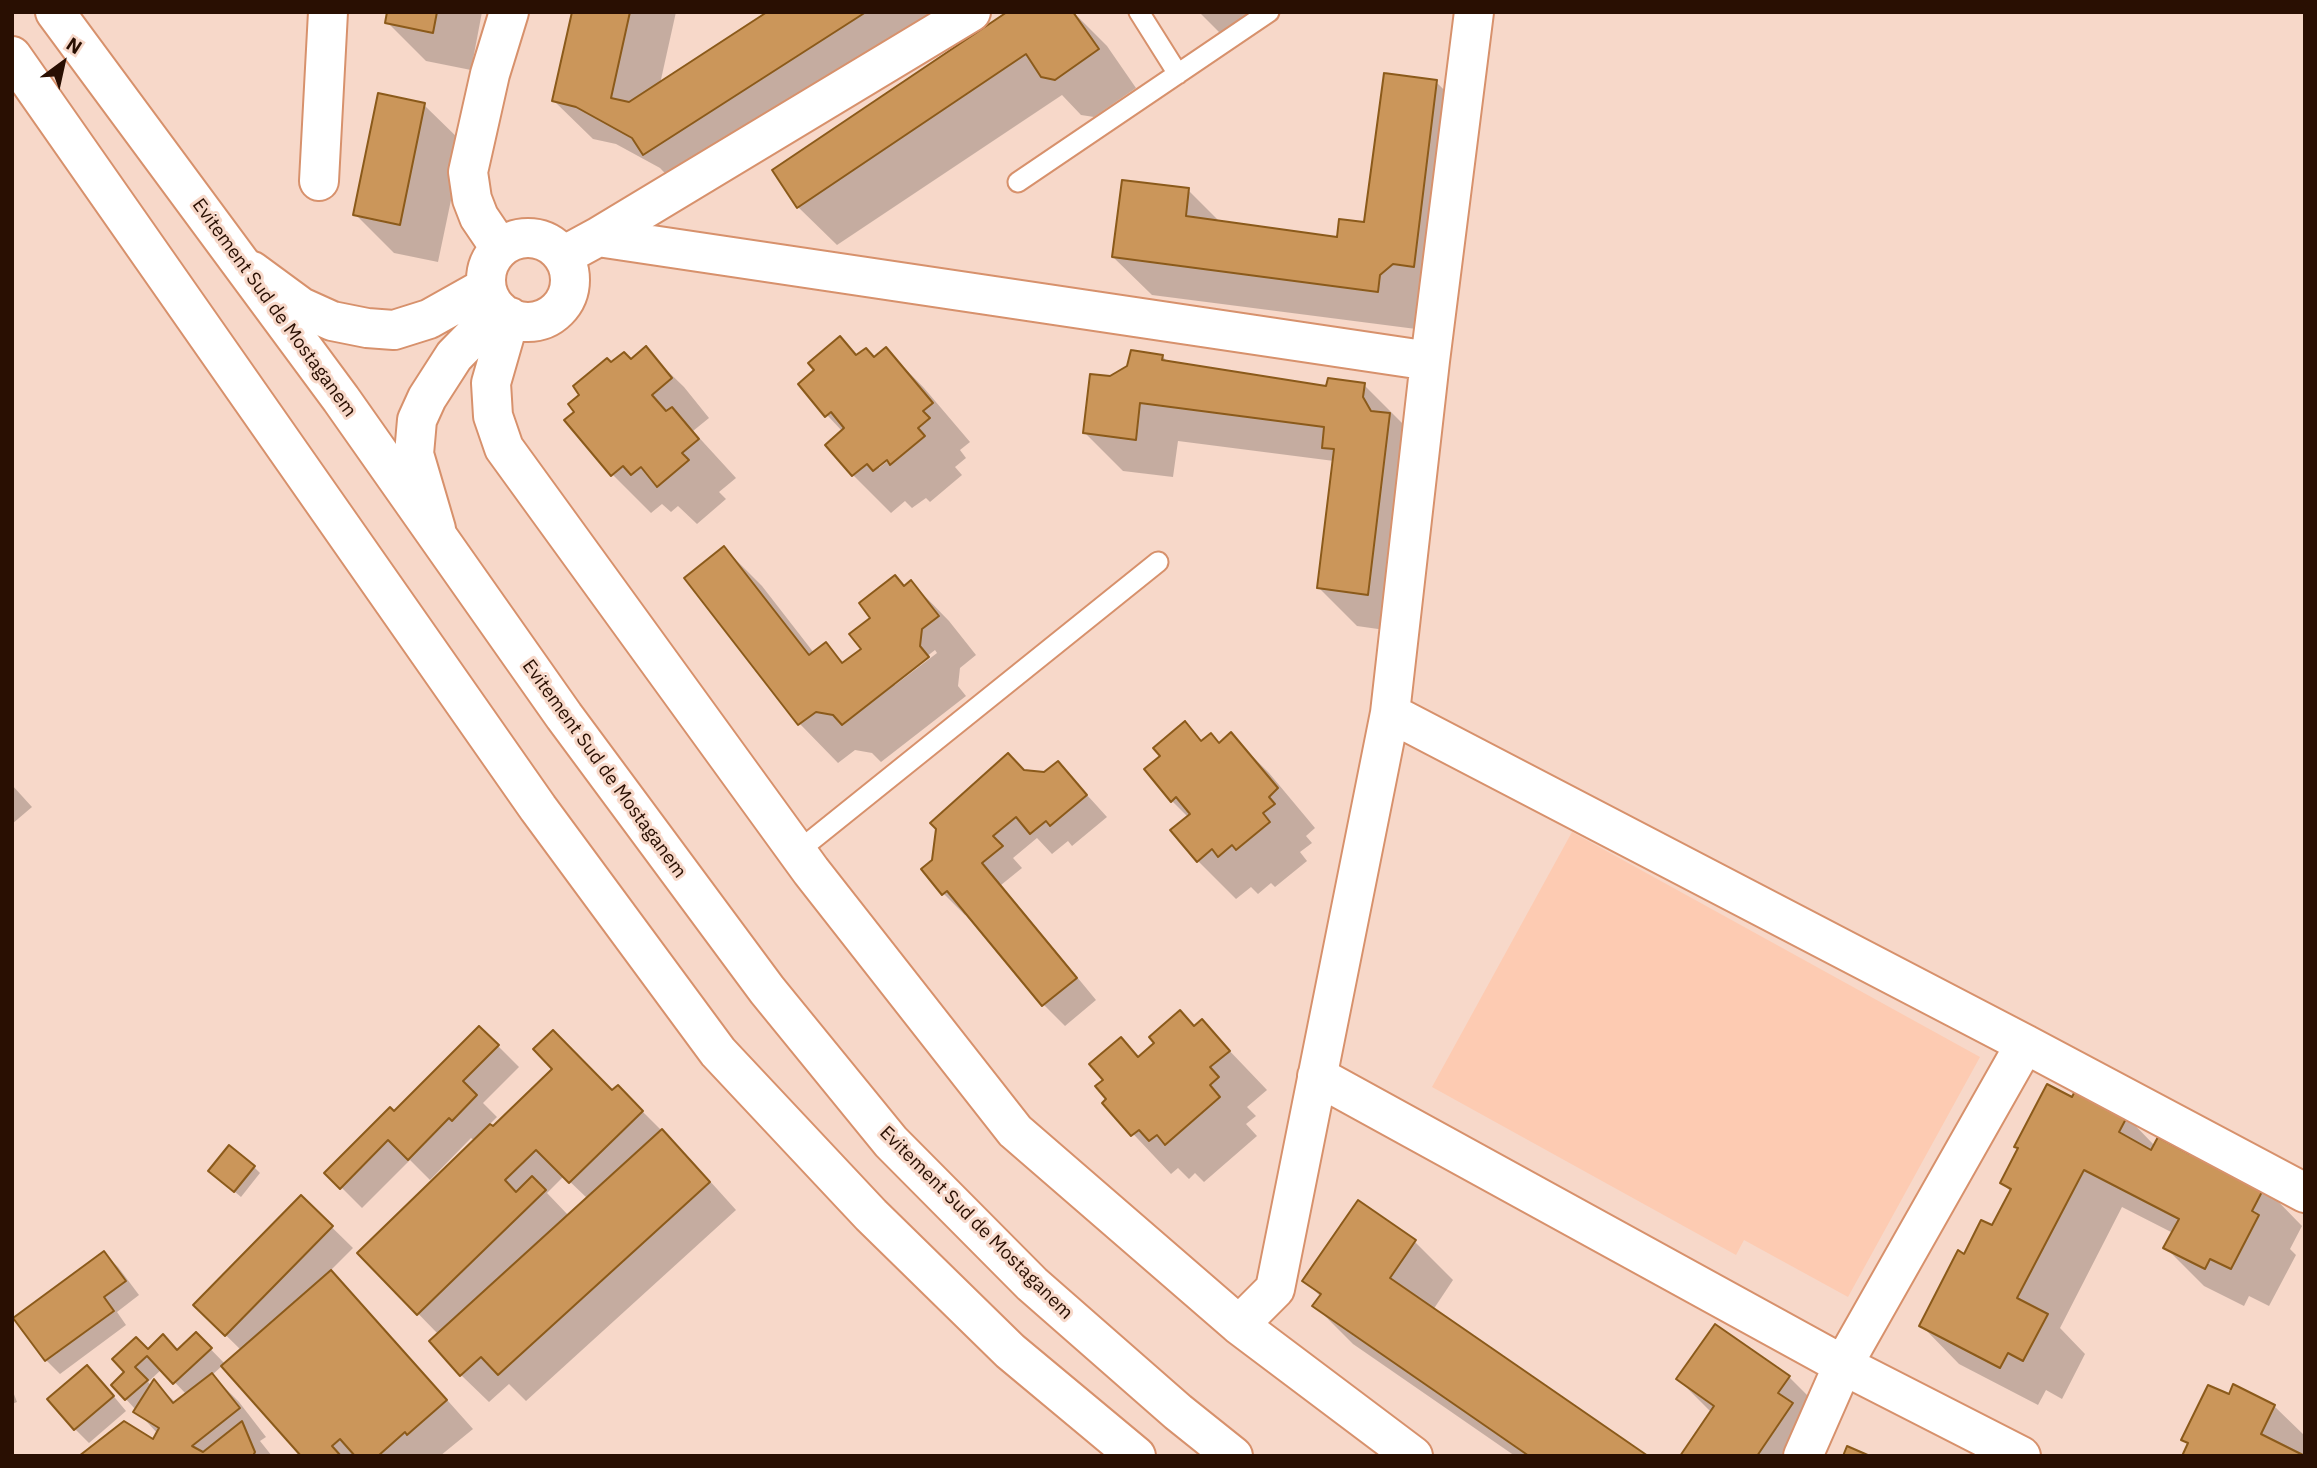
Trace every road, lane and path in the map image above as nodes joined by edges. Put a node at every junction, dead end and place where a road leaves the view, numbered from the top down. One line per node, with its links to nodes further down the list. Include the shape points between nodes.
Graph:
1 (55, 12): 15 (main road, Evitement Sud de Mostaganem)
2 (328, 12): 10 (main road)
3 (509, 12): 13 (main road, via 468,172 479,217)
4 (971, 12): 12 (main road)
5 (1139, 12): 9 (lane)
6 (1269, 12): 9 (lane)
7 (1474, 12): 17 (main road)
8 (12, 56): 27 (main road, via 538,808 718,1052 871,1215 1010,1351)
9 (1178, 74): 11 (lane)
10 (319, 181)
11 (1018, 181)
12 (598, 237): 14 (main road); 17 (main road)
13 (499, 248): 14 (main road, via 512,241 540,239); 16 (main road, via 486,273)
14 (563, 256): 16 (main road, via 568,269 566,296 549,316 523,321)
15 (239, 261): 16 (main road, via 300,307 332,321 367,328 394,330); 18 (main road, Evitement Sud de Mostaganem)
16 (498, 305): 18 (main road, via 454,356 417,420 414,454); 21 (main road, via 491,383 493,416 504,448)
17 (1430, 361): 20 (main road)
18 (439, 537): 28 (main road, Evitement Sud de Mostaganem, via 564,716 767,990 891,1142 1032,1284)
19 (1158, 562): 21 (lane)
20 (1391, 713): 22 (main road); 23 (main road)
21 (797, 852): 25 (main road, via 1015,1131)
22 (2025, 1044): 24 (main road); 26 (main road)
23 (1317, 1076): 25 (main road, via 1275,1289); 26 (main road)
24 (2305, 1193)
25 (1239, 1325): 29 (main road)
26 (1843, 1365): 30 (main road); 31 (main road)
27 (1136, 1456)
28 (1233, 1456)
29 (1413, 1456)
30 (1803, 1456)
31 (2021, 1456)

